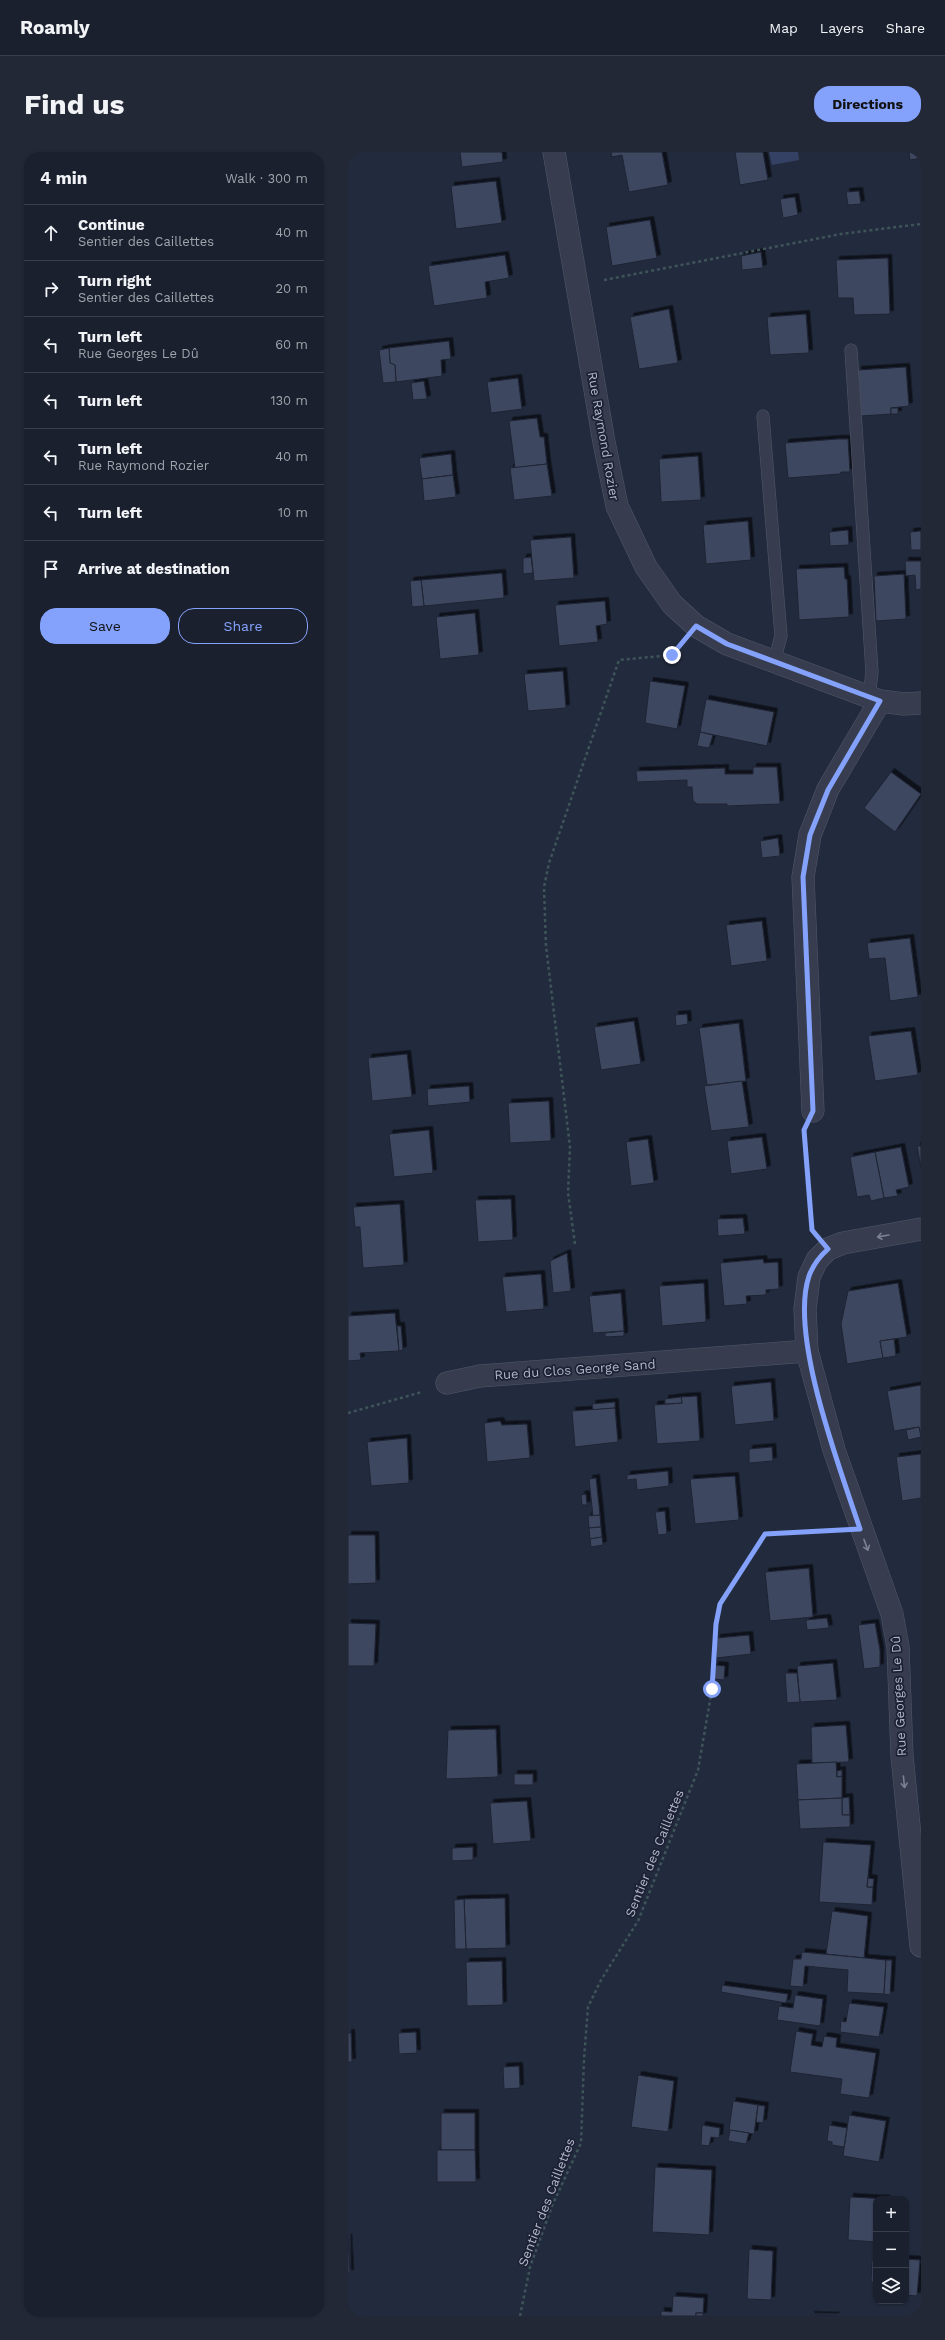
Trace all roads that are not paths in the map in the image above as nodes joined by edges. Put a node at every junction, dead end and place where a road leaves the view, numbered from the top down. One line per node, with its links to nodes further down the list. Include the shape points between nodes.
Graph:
1 (554, 152): 4 (street, Rue Raymond Rozier, via 617,506 646,567 672,604 696,626 727,644)
2 (850, 350): 5 (lane)
3 (763, 416): 4 (lane, via 781,636)
4 (774, 662): 5 (street, Rue Raymond Rozier)
5 (875, 699): 6 (street, Rue Raymond Rozier, via 904,704); 7 (street, via 828,790 810,835 803,877)
6 (921, 703)
7 (813, 1111)
8 (921, 1229): 9 (street, Rue Georges Le Dû, one-way to 9, via 843,1243 828,1249 817,1260 809,1276 805,1309)
9 (807, 1351): 10 (street, Rue du Clos George Sand, via 480,1376); 11 (street, Rue Georges Le Dû, one-way to 11, via 834,1450 892,1614 898,1646 902,1756)
10 (447, 1383)
11 (921, 1946)

